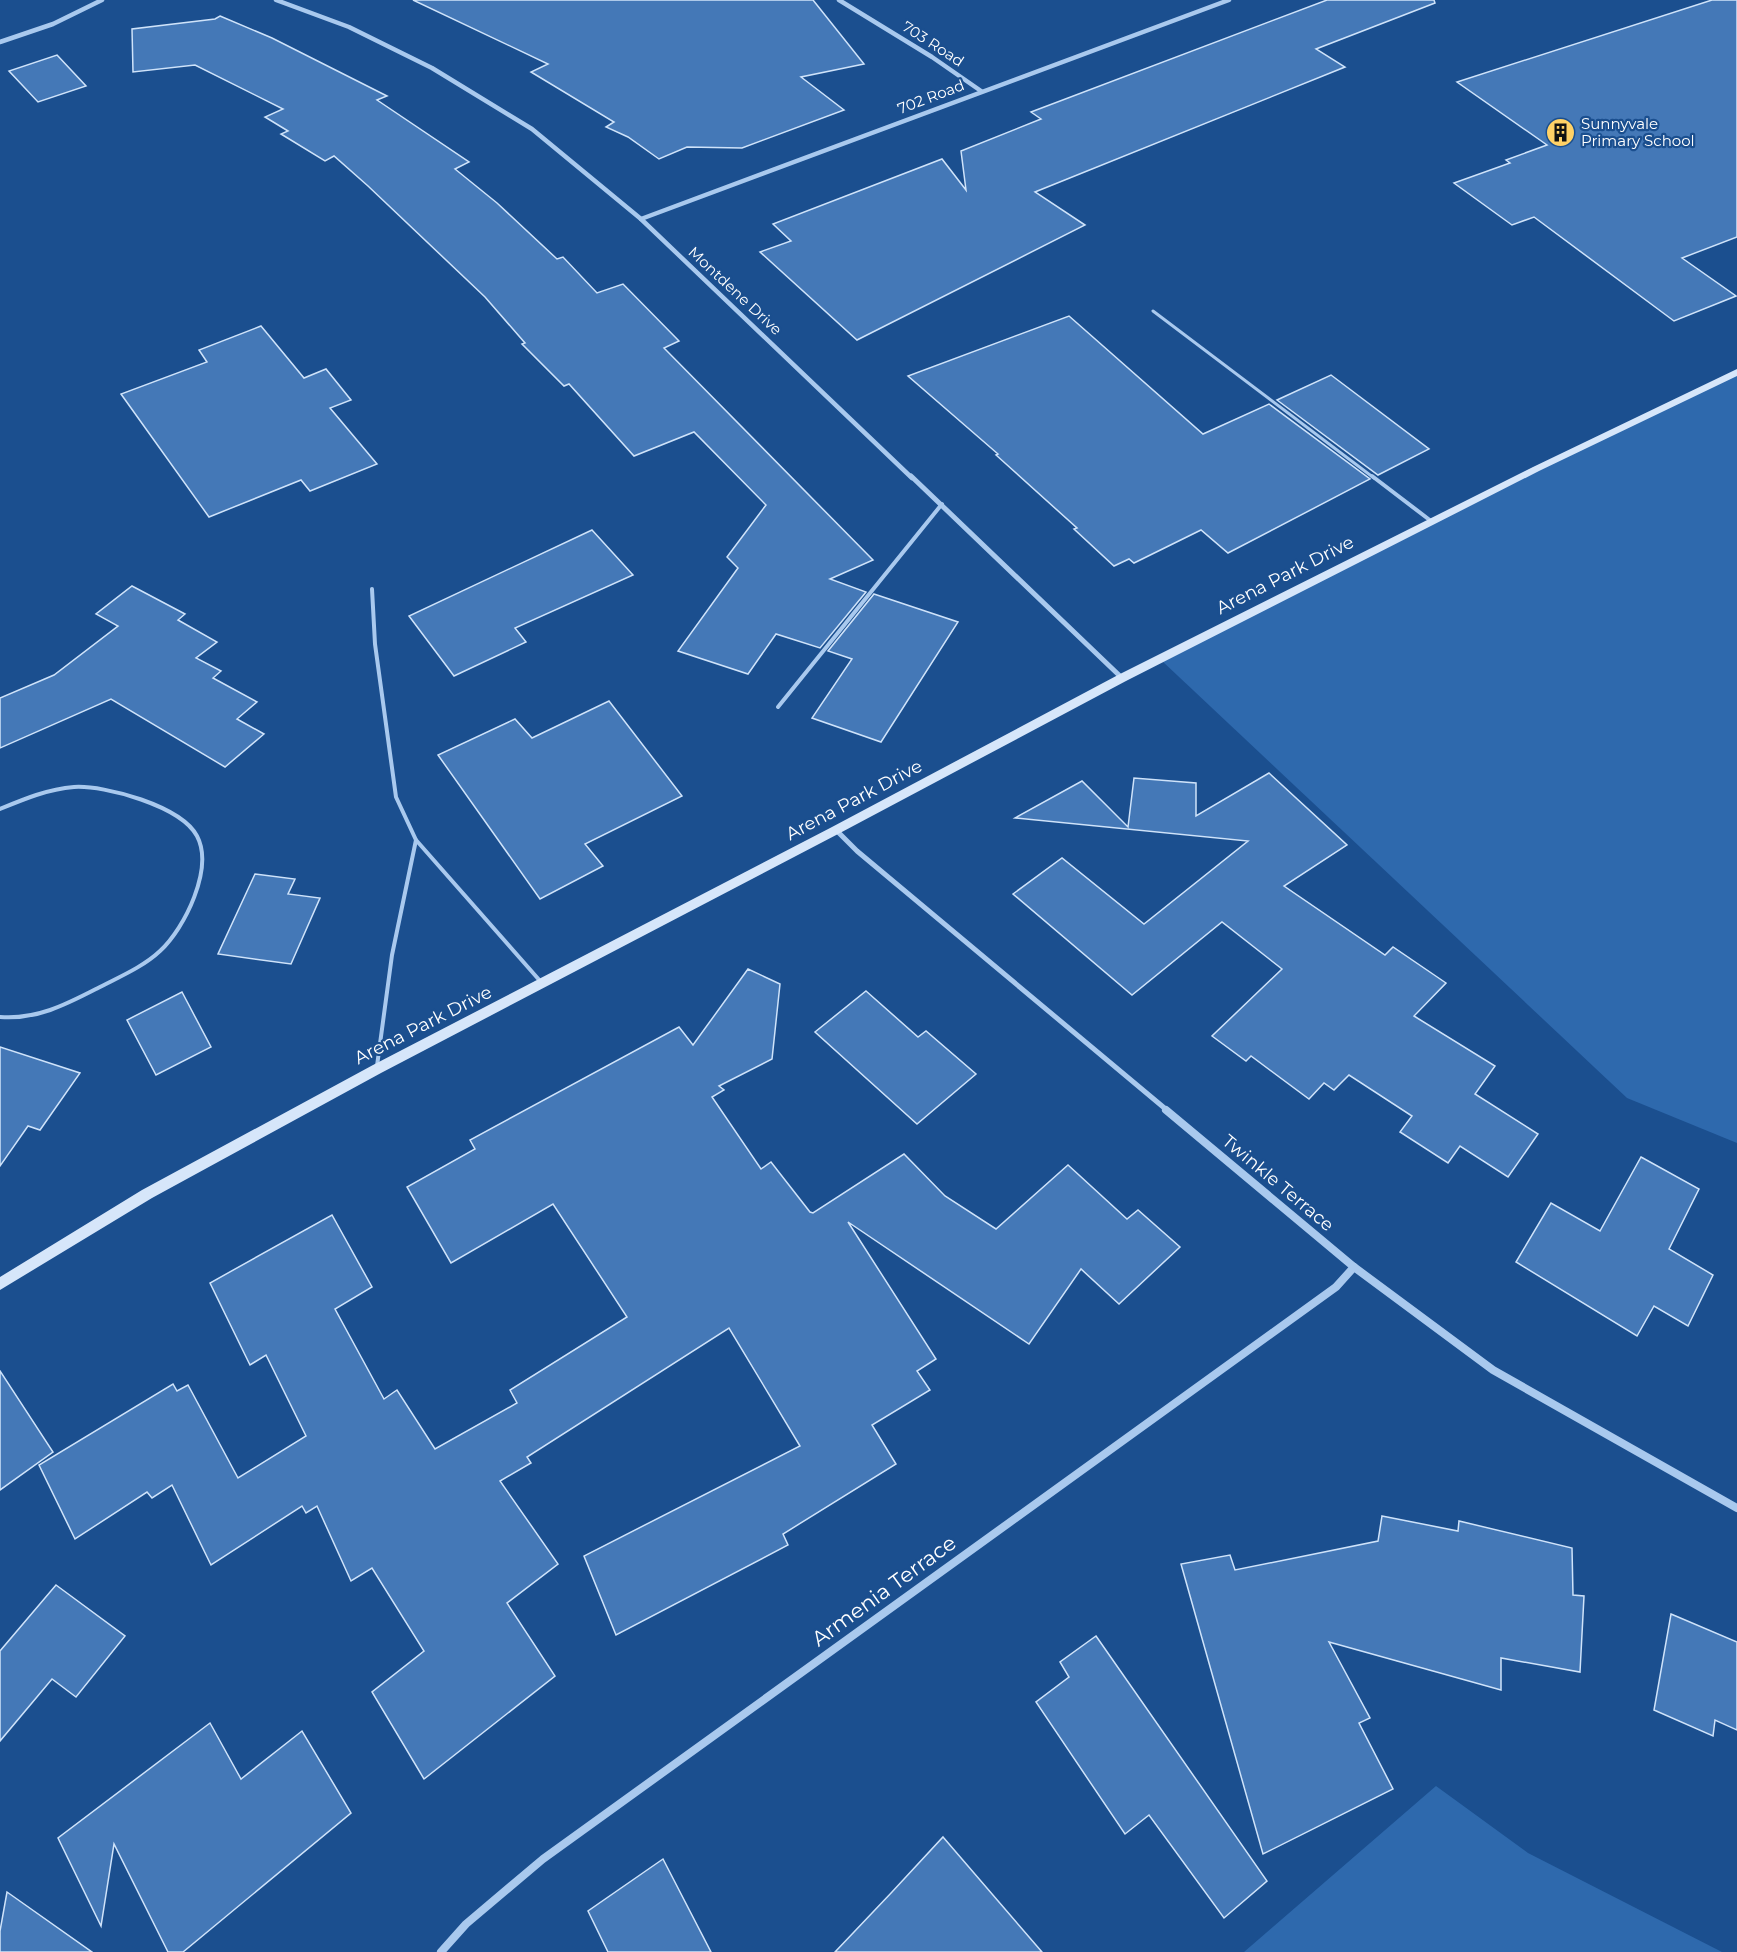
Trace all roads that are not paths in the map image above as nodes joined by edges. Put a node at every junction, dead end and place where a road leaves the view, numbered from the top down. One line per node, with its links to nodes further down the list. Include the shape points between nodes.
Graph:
1 (102, 0): 5 (street, via 73,16)
2 (276, 0): 7 (street, Montdene Drive, via 350,27 432,68 532,129)
3 (839, 0): 6 (street, 703 Road)
4 (1229, 0): 6 (street, 702 Road)
5 (0, 42)
6 (981, 91): 7 (street, 702 Road)
7 (641, 219): 10 (street, Montdene Drive)
8 (1153, 311): 11 (lane)
9 (1737, 372): 11 (street, Arena Park Drive)
10 (942, 504): 13 (street, Montdene Drive); 14 (lane)
11 (1431, 521): 13 (street, Arena Park Drive)
12 (372, 589): 17 (lane, via 375,644 396,797)
13 (1122, 678): 16 (street, Arena Park Drive)
14 (778, 707)
15 (0, 809): 19 (lane, via 53,790 76,787 114,793 161,807 180,818 202,846 204,861 199,885 181,925 166,946 137,967 61,1007 32,1016)
16 (836, 830): 18 (street, Arena Park Drive); 21 (street, Twinkle Terrace)
17 (416, 840): 18 (lane); 20 (lane, via 392,955)
18 (542, 984): 20 (street, Arena Park Drive)
19 (0, 1017)
20 (377, 1069): 22 (street, Arena Park Drive, via 147,1194)
21 (1354, 1267): 23 (street, Twinkle Terrace, via 1493,1370); 24 (street, Armenia Terrace, via 1336,1287 543,1859 466,1924)
22 (0, 1284)
23 (1737, 1508)
24 (441, 1952)

